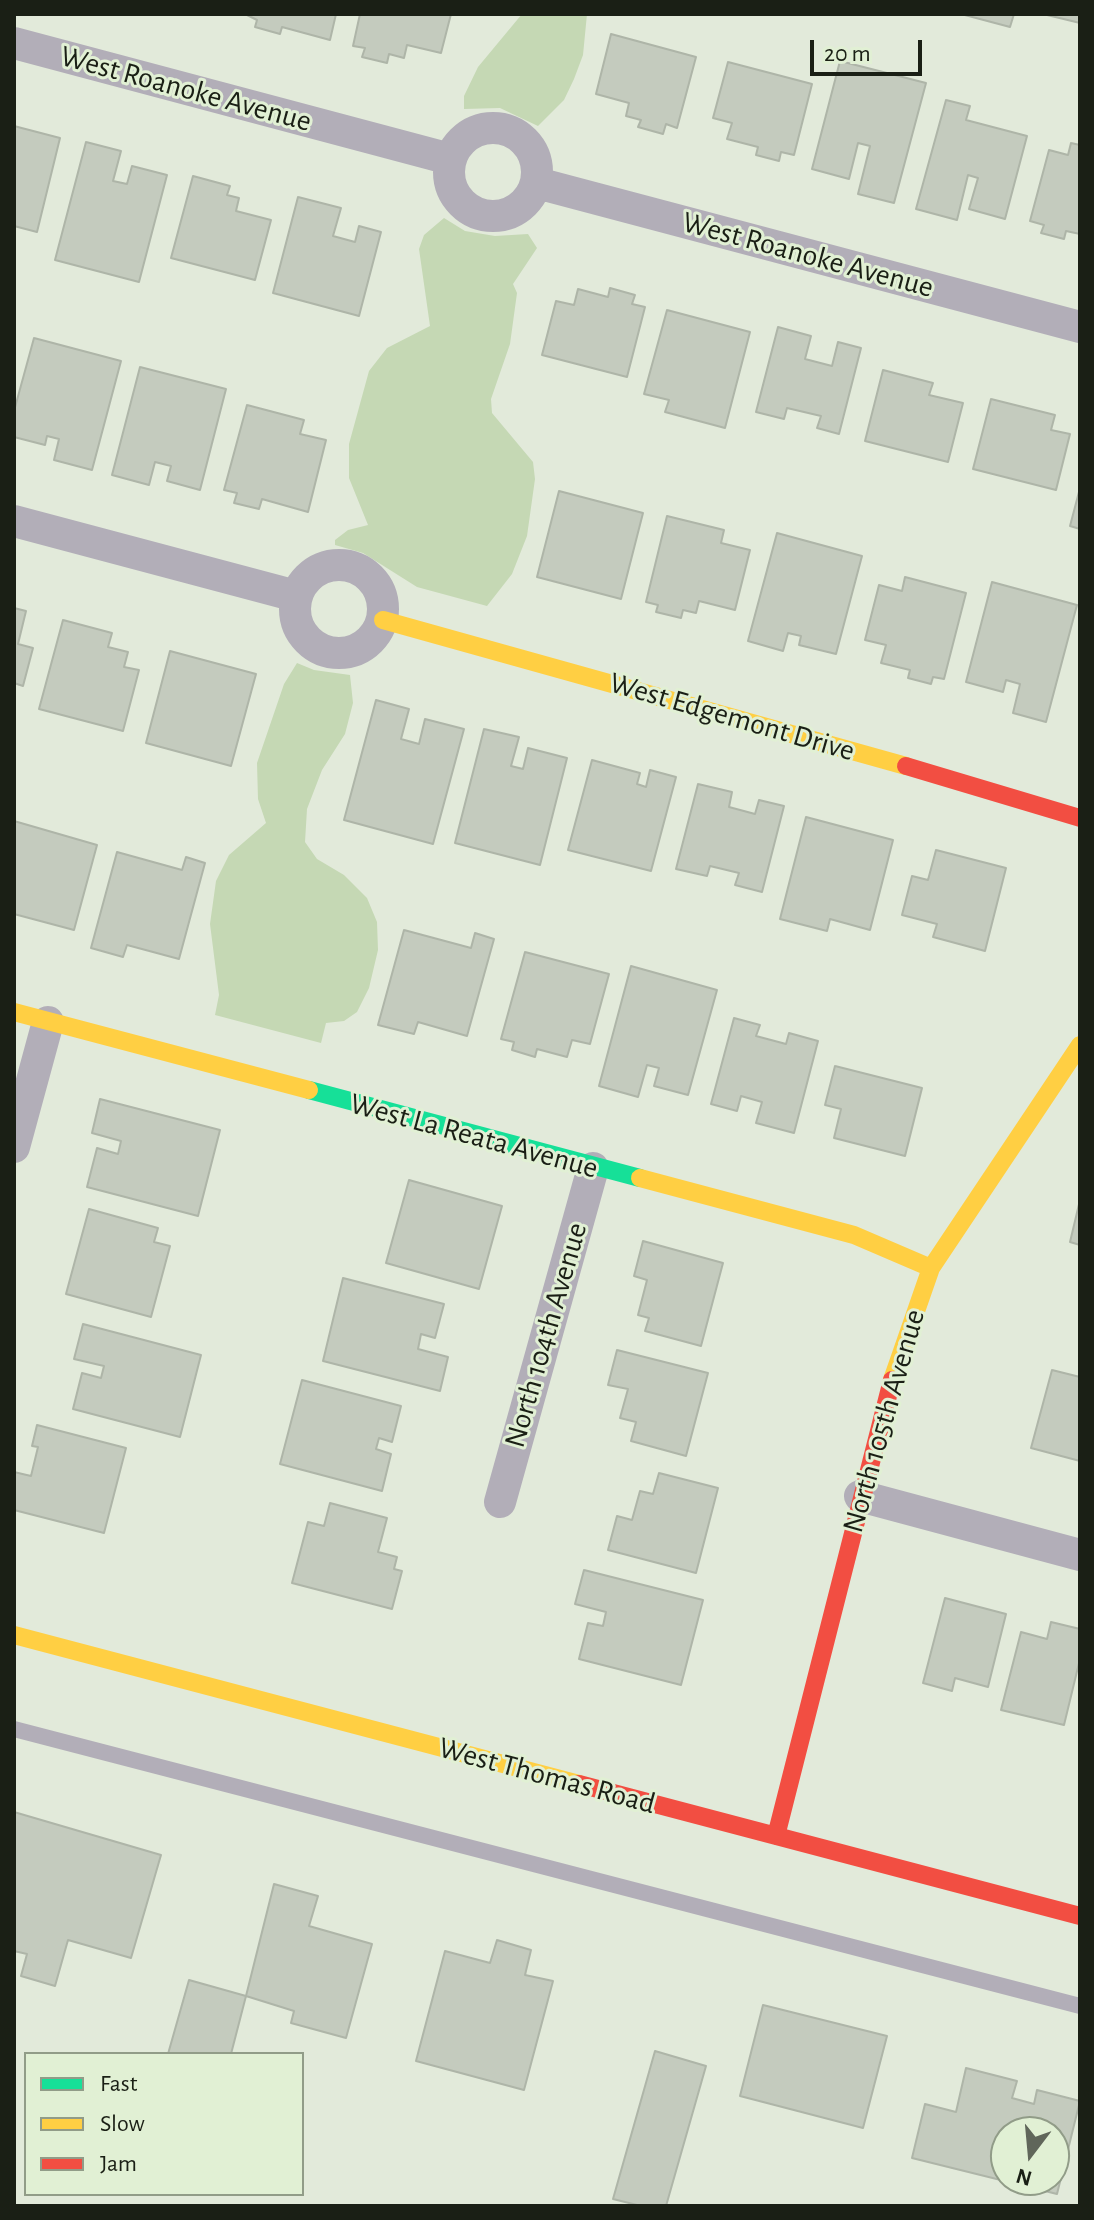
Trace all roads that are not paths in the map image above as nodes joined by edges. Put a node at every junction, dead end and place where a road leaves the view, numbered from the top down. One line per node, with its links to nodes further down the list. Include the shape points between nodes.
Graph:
1 (14, 43): 2 (street, West Roanoke Avenue)
2 (450, 159): 3 (street, via 467,135 497,127 524,141 533,153); 3 (street, via 448,173 458,200 481,215 509,214)
3 (537, 183): 4 (street, West Roanoke Avenue)
4 (1080, 327)
5 (14, 521): 6 (street)
6 (296, 596): 7 (street, via 306,579 322,568 350,566 375,582); 7 (street, via 298,628 321,650 352,652 375,636)
7 (383, 620): 8 (street, West Edgemont Drive)
8 (1080, 818)
9 (14, 1012): 10 (street, West La Reata Avenue)
10 (48, 1022): 12 (street); 13 (street, West La Reata Avenue)
11 (1079, 1049): 14 (street, North 105th Avenue)
12 (14, 1147)
13 (593, 1168): 14 (street, West La Reata Avenue, via 854,1235); 16 (street, North 104th Avenue)
14 (931, 1268): 15 (street, North 105th Avenue, via 885,1400)
15 (860, 1496): 17 (street); 20 (street, North 105th Avenue)
16 (500, 1502)
17 (1080, 1555)
18 (14, 1635): 20 (street, West Thomas Road)
19 (14, 1729): 22 (lane)
20 (776, 1836): 21 (street, West Thomas Road)
21 (1080, 1916)
22 (1080, 2006)

